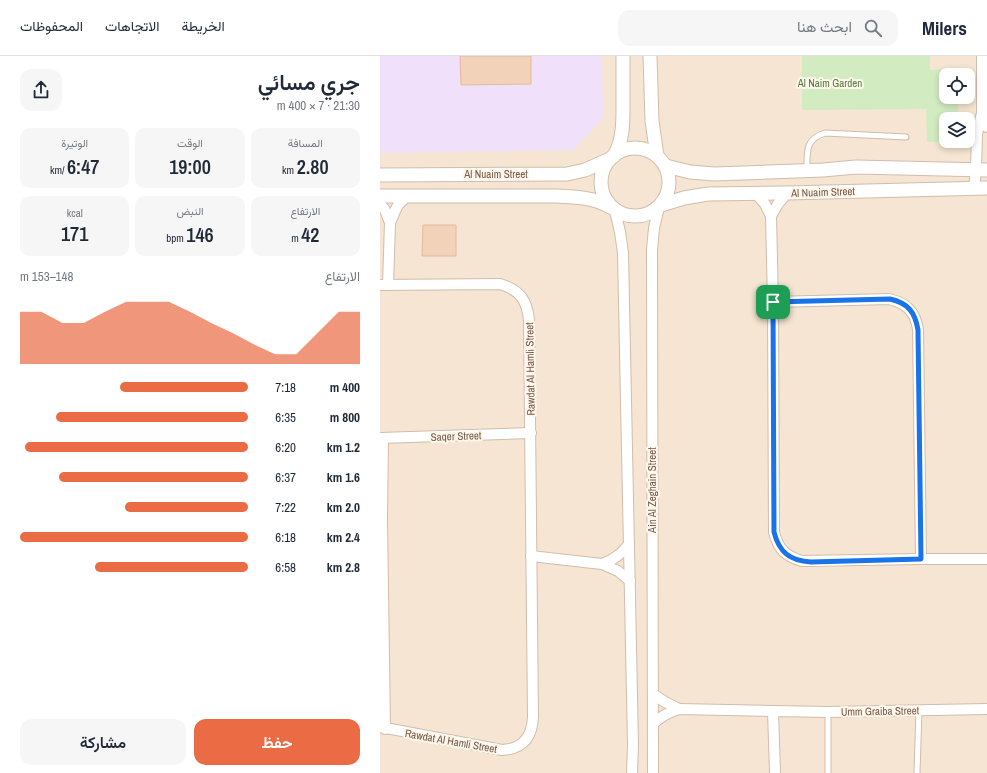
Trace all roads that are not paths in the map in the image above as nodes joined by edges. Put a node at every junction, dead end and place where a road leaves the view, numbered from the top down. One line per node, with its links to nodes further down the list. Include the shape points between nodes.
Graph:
1 (623, 56): 7 (street, via 622,129 618,149)
2 (650, 56): 8 (street, via 652,121)
3 (982, 56): 4 (street)
4 (982, 113): 5 (street); 10 (street, via 977,134)
5 (987, 127)
6 (906, 136): 9 (lane, via 825,133 819,135 809,144)
7 (612, 158): 8 (street, via 631,148 649,152); 11 (street, Al Nuaim Street, via 585,170 567,174); 19 (street, via 601,175 601,183 605,200)
8 (661, 161): 9 (street, Al Nuaim Street, via 690,172 714,174); 18 (street, via 669,179 669,186)
9 (808, 170): 10 (street, Al Nuaim Street, via 873,167)
10 (982, 170): 12 (street)
11 (380, 175)
12 (981, 188): 13 (street, Al Nuaim Street)
13 (787, 193): 14 (street, Al Nuaim Street); 20 (street)
14 (756, 194): 18 (street, Al Nuaim Street, via 708,194); 20 (street)
15 (380, 196): 16 (street, Al Nuaim Street)
16 (407, 196): 19 (street, Al Nuaim Street, via 561,196 594,200); 21 (street, via 394,211)
17 (380, 204): 21 (street)
18 (660, 206): 19 (street, via 651,213 633,217); 33 (street, Ain Al Zeghain Street, via 652,250)
19 (613, 209): 27 (street, via 623,253)
20 (771, 216): 23 (street)
21 (390, 223): 22 (street, Rawdat Al Hamli Street)
22 (384, 285): 24 (street, Rawdat Al Hamli Street, via 500,284 518,293 528,310 530,320)
23 (773, 302): 29 (street, via 890,299 902,303 912,311 918,330); 29 (street, via 774,532 780,548 794,559 802,561)
24 (531, 434): 25 (street, Saqer Street); 28 (street, Rawdat Al Hamli Street)
25 (382, 438): 26 (street)
26 (381, 518): 40 (street)
27 (629, 544): 31 (street, via 616,558); 32 (street)
28 (531, 556): 31 (street); 40 (street, Rawdat Al Hamli Street, via 533,726 525,741 510,750 502,750)
29 (921, 559): 30 (street)
30 (987, 559)
31 (602, 564): 32 (street, via 618,571)
32 (630, 581): 41 (street)
33 (653, 694): 34 (street, Umm Graiba Street); 39 (street, Ain Al Zeghain Street)
34 (680, 709): 37 (street, Umm Graiba Street); 39 (street, Umm Graiba Street, via 665,714)
35 (987, 709): 36 (street, Umm Graiba Street)
36 (919, 710): 38 (street, Umm Graiba Street); 45 (lane)
37 (773, 711): 38 (street, Umm Graiba Street); 43 (street)
38 (828, 712): 44 (lane)
39 (653, 724): 42 (street, Ain Al Zeghain Street)
40 (383, 728)
41 (632, 773)
42 (653, 773)
43 (775, 773)
44 (828, 773)
45 (917, 773)

